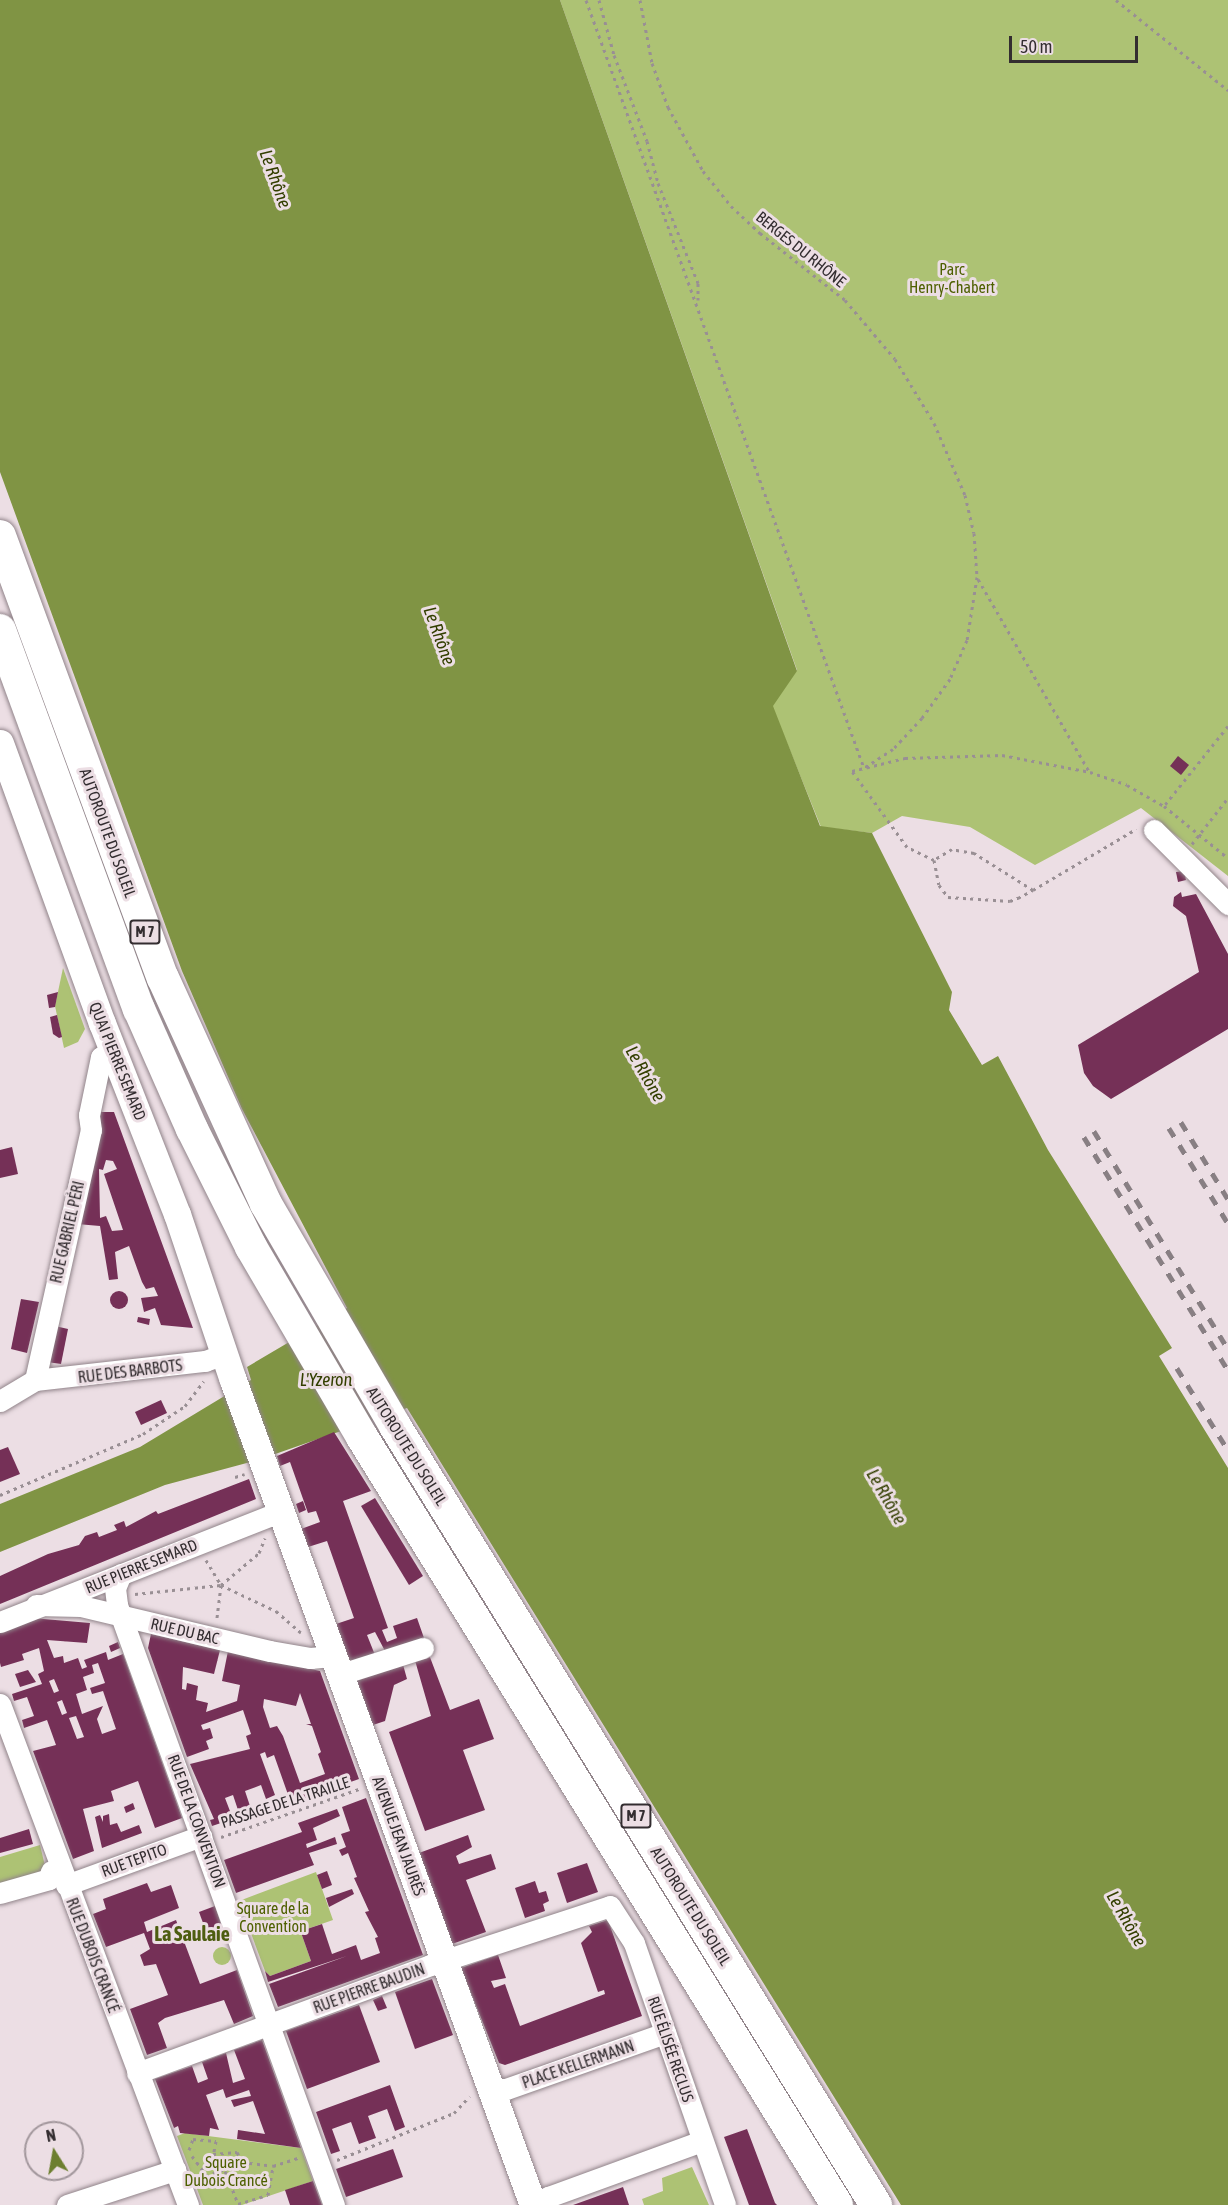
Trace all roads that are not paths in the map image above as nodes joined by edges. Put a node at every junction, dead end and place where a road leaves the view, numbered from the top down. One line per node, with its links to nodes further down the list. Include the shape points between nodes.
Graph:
1 (0, 536): 38 (highway, AUTOROUTE DU SOLEIL / M 7, via 187,1037 261,1194 395,1426)
2 (0, 630): 28 (highway, AUTOROUTE DU SOLEIL / M 7, via 139,1009 192,1129 294,1325)
3 (0, 743): 6 (main road, QUAI PIERRE SEMARD)
4 (1154, 830): 5 (street)
5 (1228, 904)
6 (113, 1052): 7 (main road, QUAI PIERRE SEMARD, via 177,1214); 8 (street, RUE GABRIEL PÉRI, via 101,1057 89,1115 91,1130)
7 (222, 1370): 8 (street, RUE DES BARBOTS, via 205,1361); 10 (main road, QUAI PIERRE SEMARD)
8 (35, 1380): 9 (street)
9 (0, 1401)
10 (264, 1463): 11 (main road, AVENUE JEAN JAURÈS)
11 (282, 1511): 12 (street, RUE PIERRE SEMARD); 17 (main road, AVENUE JEAN JAURÈS)
12 (122, 1574): 13 (street, RUE PIERRE SEMARD); 14 (street, RUE DE LA CONVENTION, via 115,1597)
13 (36, 1605): 14 (street, RUE DU BAC, via 81,1606); 15 (street, RUE PIERRE SEMARD)
14 (123, 1617): 17 (street, RUE DU BAC); 19 (street, RUE DE LA CONVENTION)
15 (0, 1622)
16 (423, 1648): 17 (street, RUE DU BAC)
17 (337, 1665): 23 (main road, AVENUE JEAN JAURÈS)
18 (0, 1704): 20 (street, RUE DUBOIS CRANCÉ)
19 (201, 1836): 20 (street, RUE TEPITO); 24 (street, RUE DE LA CONVENTION)
20 (59, 1878): 21 (street, RUE TEPITO); 26 (street, RUE DUBOIS CRANCÉ)
21 (0, 1893)
22 (602, 1906): 23 (street, RUE PIERRE BAUDIN); 25 (street, RUE ÉLISÉE RECLUS, via 617,1911 634,1943)
23 (445, 1962): 24 (street, RUE PIERRE BAUDIN); 27 (main road, AVENUE JEAN JAURÈS)
24 (270, 2024): 26 (street, RUE PIERRE BAUDIN); 33 (street, RUE DE LA CONVENTION)
25 (665, 2033): 27 (street, PLACE KELLERMANN, via 506,2089); 29 (street, RUE ÉLISÉE RECLUS)
26 (137, 2073): 30 (street, RUE DUBOIS CRANCÉ)
27 (491, 2089): 34 (main road, AVENUE JEAN JAURÈS)
28 (775, 2105): 36 (highway); 37 (highway, AUTOROUTE DU SOLEIL / M 7)
29 (702, 2141): 34 (street); 35 (street, RUE ÉLISÉE RECLUS)
30 (175, 2170): 31 (street); 32 (street, RUE DUBOIS CRANCÉ)
31 (68, 2205)
32 (188, 2205)
33 (334, 2205)
34 (535, 2205)
35 (725, 2205)
36 (825, 2205)
37 (837, 2205)
38 (876, 2205)

